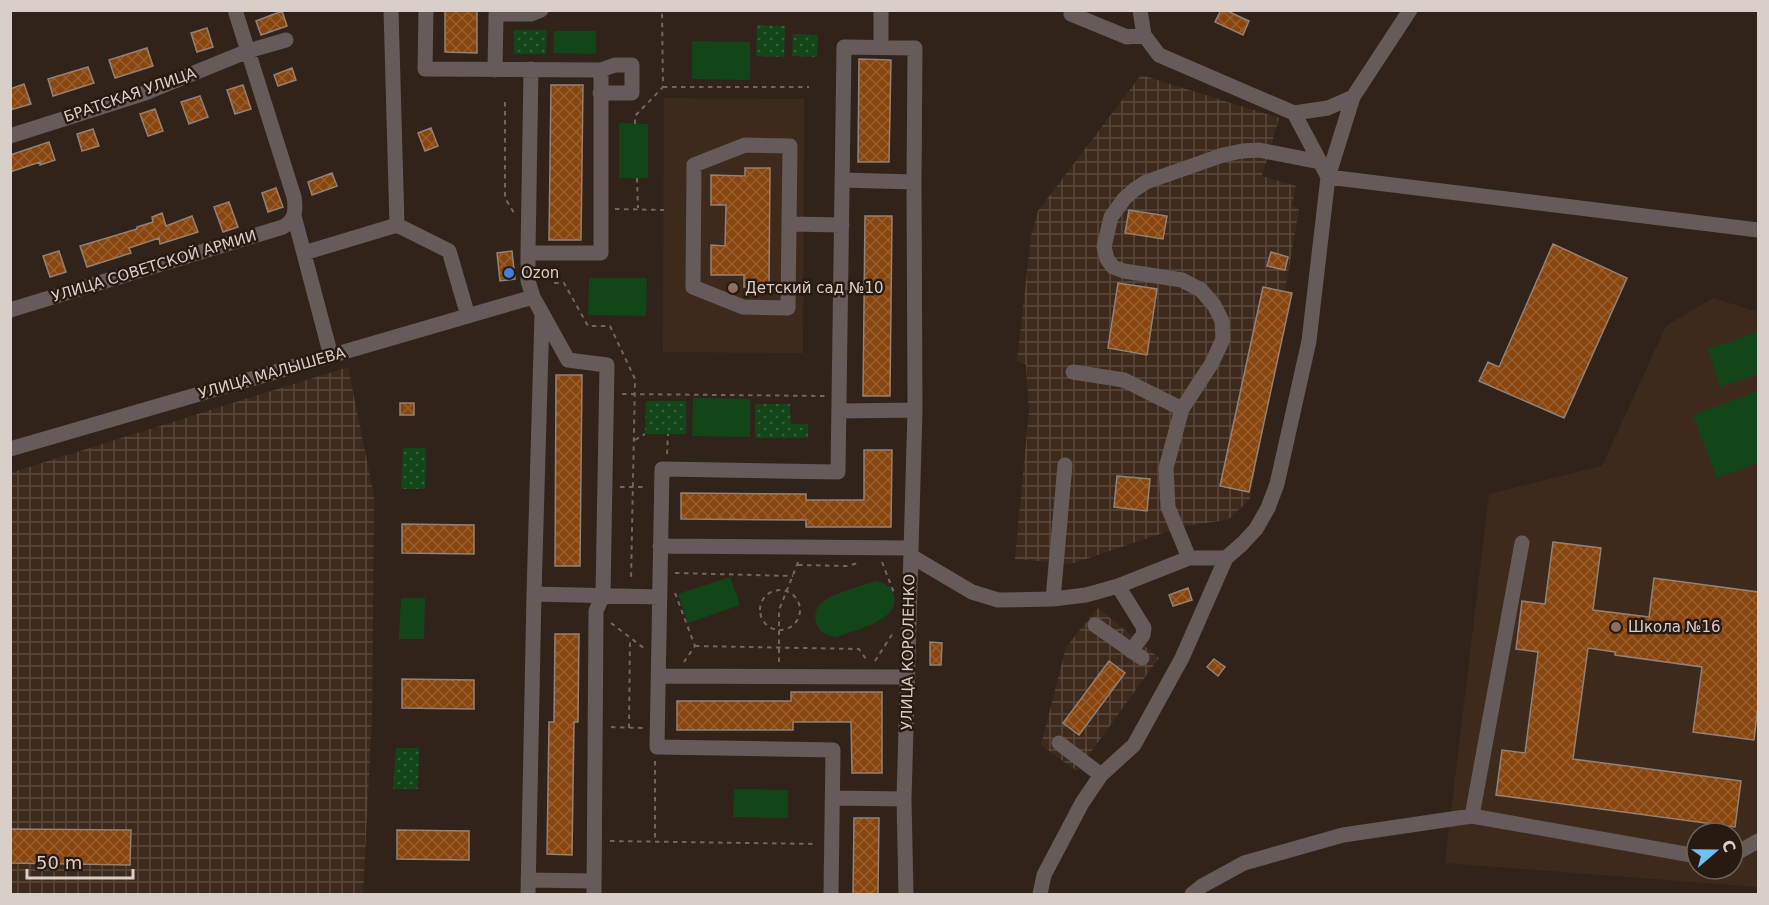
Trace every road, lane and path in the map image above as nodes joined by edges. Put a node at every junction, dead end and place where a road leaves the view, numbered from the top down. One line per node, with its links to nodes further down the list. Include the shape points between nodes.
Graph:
1 (235, 10): 13 (street)
2 (392, 10): 36 (street)
3 (426, 10): 15 (street, via 425,69)
4 (541, 10): 15 (street, via 531,14 496,14)
5 (662, 10): 17 (path)
6 (882, 10): 12 (street)
7 (1140, 10): 10 (street)
8 (1410, 10): 20 (street)
9 (1071, 14): 10 (street, via 1127,37)
10 (1144, 35): 22 (street, via 1159,55)
11 (286, 40): 13 (street, БРАТСКАЯ УЛИЦА)
12 (881, 48): 28 (street, via 844,47); 29 (street, УЛИЦА КОРОЛЕНКО, via 915,48)
13 (248, 51): 24 (street, БРАТСКАЯ УЛИЦА, via 145,93); 33 (street, via 294,197)
14 (531, 69): 15 (street); 16 (street); 40 (street)
15 (495, 70)
16 (601, 70): 19 (street); 19 (street, via 632,65 632,93)
17 (663, 87): 18 (path); 23 (path, via 635,116)
18 (809, 87)
19 (600, 93): 30 (street)
20 (1353, 97): 22 (street, via 1328,108); 26 (street)
21 (505, 102): 34 (path, via 505,198)
22 (1294, 113): 25 (street)
23 (635, 123)
24 (10, 136)
25 (1320, 162): 26 (street); 49 (street, via 1259,150 1223,155 1146,182 1124,199 1111,217 1104,246 1113,267 1182,280 1201,290 1222,321 1223,339)
26 (1328, 177): 38 (street); 65 (street, via 1309,341 1277,484 1257,529)
27 (638, 178): 31 (path)
28 (842, 180): 29 (street); 37 (street)
29 (914, 182): 50 (street, УЛИЦА КОРОЛЕНКО)
30 (601, 208): 31 (path); 40 (street, via 601,253)
31 (638, 209): 32 (path)
32 (664, 210)
33 (294, 216): 39 (street); 42 (street, УЛИЦА СОВЕТСКОЙ АРМИИ, via 283,227)
34 (517, 219)
35 (789, 224): 35 (street, via 790,146 745,145 694,165 693,287 743,307 788,308); 37 (street)
36 (396, 225): 39 (street); 44 (street, via 449,251)
37 (842, 225): 48 (street)
38 (1758, 230)
39 (304, 253): 45 (street)
40 (528, 253): 41 (street, via 528,281)
41 (533, 297): 43 (street); 44 (street, УЛИЦА МАЛЫШЕВА)
42 (10, 310)
43 (542, 313): 47 (street, via 568,360 607,365); 72 (street)
44 (468, 316): 45 (street, УЛИЦА МАЛЫШЕВА)
45 (331, 356): 54 (street, УЛИЦА МАЛЫШЕВА)
46 (1073, 372): 49 (street, via 1124,380)
47 (607, 394): 48 (path); 74 (street)
48 (839, 404): 50 (street); 56 (street, via 838,472)
49 (1182, 409): 64 (street, via 1166,468 1168,507)
50 (915, 410): 62 (street, УЛИЦА КОРОЛЕНКО)
51 (645, 434): 53 (path)
52 (668, 434): 56 (path)
53 (634, 440)
54 (10, 449)
55 (1065, 465): 77 (street)
56 (667, 469): 60 (street, via 662,469)
57 (633, 487): 58 (path)
58 (649, 487)
59 (1522, 543): 97 (street)
60 (660, 546): 61 (street); 75 (street)
61 (805, 547): 62 (street); 67 (path)
62 (911, 552): 77 (street, via 980,595 998,600); 88 (street, УЛИЦА КОРОЛЕНКО)
63 (880, 556): 76 (path)
64 (1189, 558): 65 (street); 70 (street)
65 (1226, 558): 94 (street, via 1182,658 1134,745)
66 (858, 563): 67 (path)
67 (798, 565): 69 (path)
68 (668, 573): 69 (path)
69 (793, 576): 71 (path)
70 (1118, 586): 77 (street); 79 (street, via 1143,628 1137,654)
71 (788, 591): 81 (path, via 779,610); 81 (path, via 801,610 794,624); 81 (path, via 771,592 760,605 764,622)
72 (534, 594): 74 (street); 102 (street)
73 (675, 594): 83 (path)
74 (603, 596): 75 (street); 78 (street)
75 (660, 597): 86 (street)
76 (896, 597)
77 (1053, 599)
78 (596, 611): 82 (path); 89 (street)
79 (1095, 625)
80 (898, 626): 84 (path, via 871,668 860,649)
81 (779, 630): 84 (path)
82 (630, 638): 86 (path); 90 (path)
83 (695, 646): 84 (path); 85 (path)
84 (779, 648): 87 (path)
85 (680, 666)
86 (659, 668): 87 (street); 91 (street)
87 (779, 676): 88 (street)
88 (908, 677): 96 (street, УЛИЦА КОРОЛЕНКО)
89 (596, 726): 90 (path); 98 (street)
90 (629, 728): 91 (path)
91 (658, 729): 93 (street)
92 (1059, 743): 94 (street)
93 (657, 747): 95 (street, via 833,750); 99 (path)
94 (1101, 775): 106 (street, via 1044,875)
95 (833, 798): 96 (street); 100 (street)
96 (904, 799): 105 (street, УЛИЦА КОРОЛЕНКО)
97 (1472, 816): 101 (street); 107 (street, via 1343,835 1244,863)
98 (595, 841): 99 (path); 103 (street)
99 (655, 842): 100 (path)
100 (832, 844): 104 (street)
101 (1685, 854)
102 (528, 887): 103 (street)
103 (594, 888)
104 (831, 894)
105 (906, 894)
106 (1040, 894)
107 (1192, 894)

